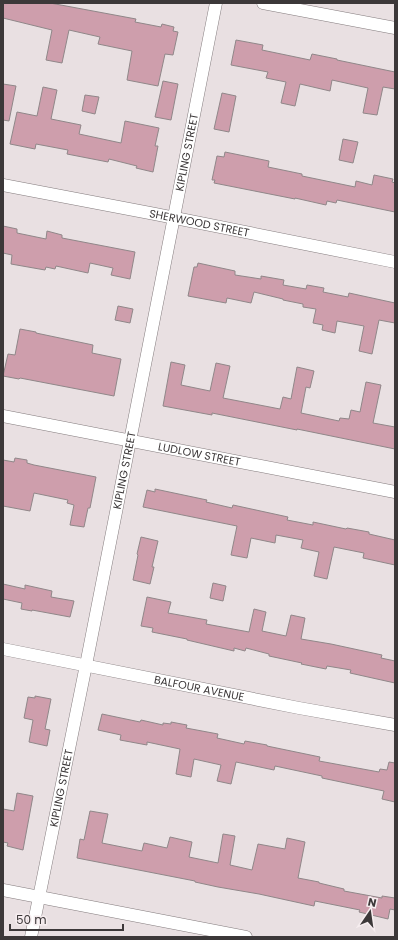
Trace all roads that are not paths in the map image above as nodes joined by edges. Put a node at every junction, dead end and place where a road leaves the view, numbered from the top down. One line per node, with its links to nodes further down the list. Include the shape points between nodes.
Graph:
1 (216, 3): 5 (street, KIPLING STREET)
2 (263, 3): 3 (street)
3 (395, 28)
4 (3, 185): 5 (street, SHERWOOD STREET)
5 (174, 218): 6 (street, SHERWOOD STREET); 8 (street, KIPLING STREET)
6 (395, 262)
7 (3, 416): 8 (street, LUDLOW STREET)
8 (130, 441): 9 (street, LUDLOW STREET); 11 (street, KIPLING STREET)
9 (395, 492)
10 (3, 649): 11 (street, BALFOUR AVENUE)
11 (86, 665): 12 (street, BALFOUR AVENUE); 14 (street, KIPLING STREET)
12 (395, 725)
13 (3, 890): 14 (street)
14 (39, 897): 15 (street, KIPLING STREET); 16 (street)
15 (31, 937)
16 (246, 937)

